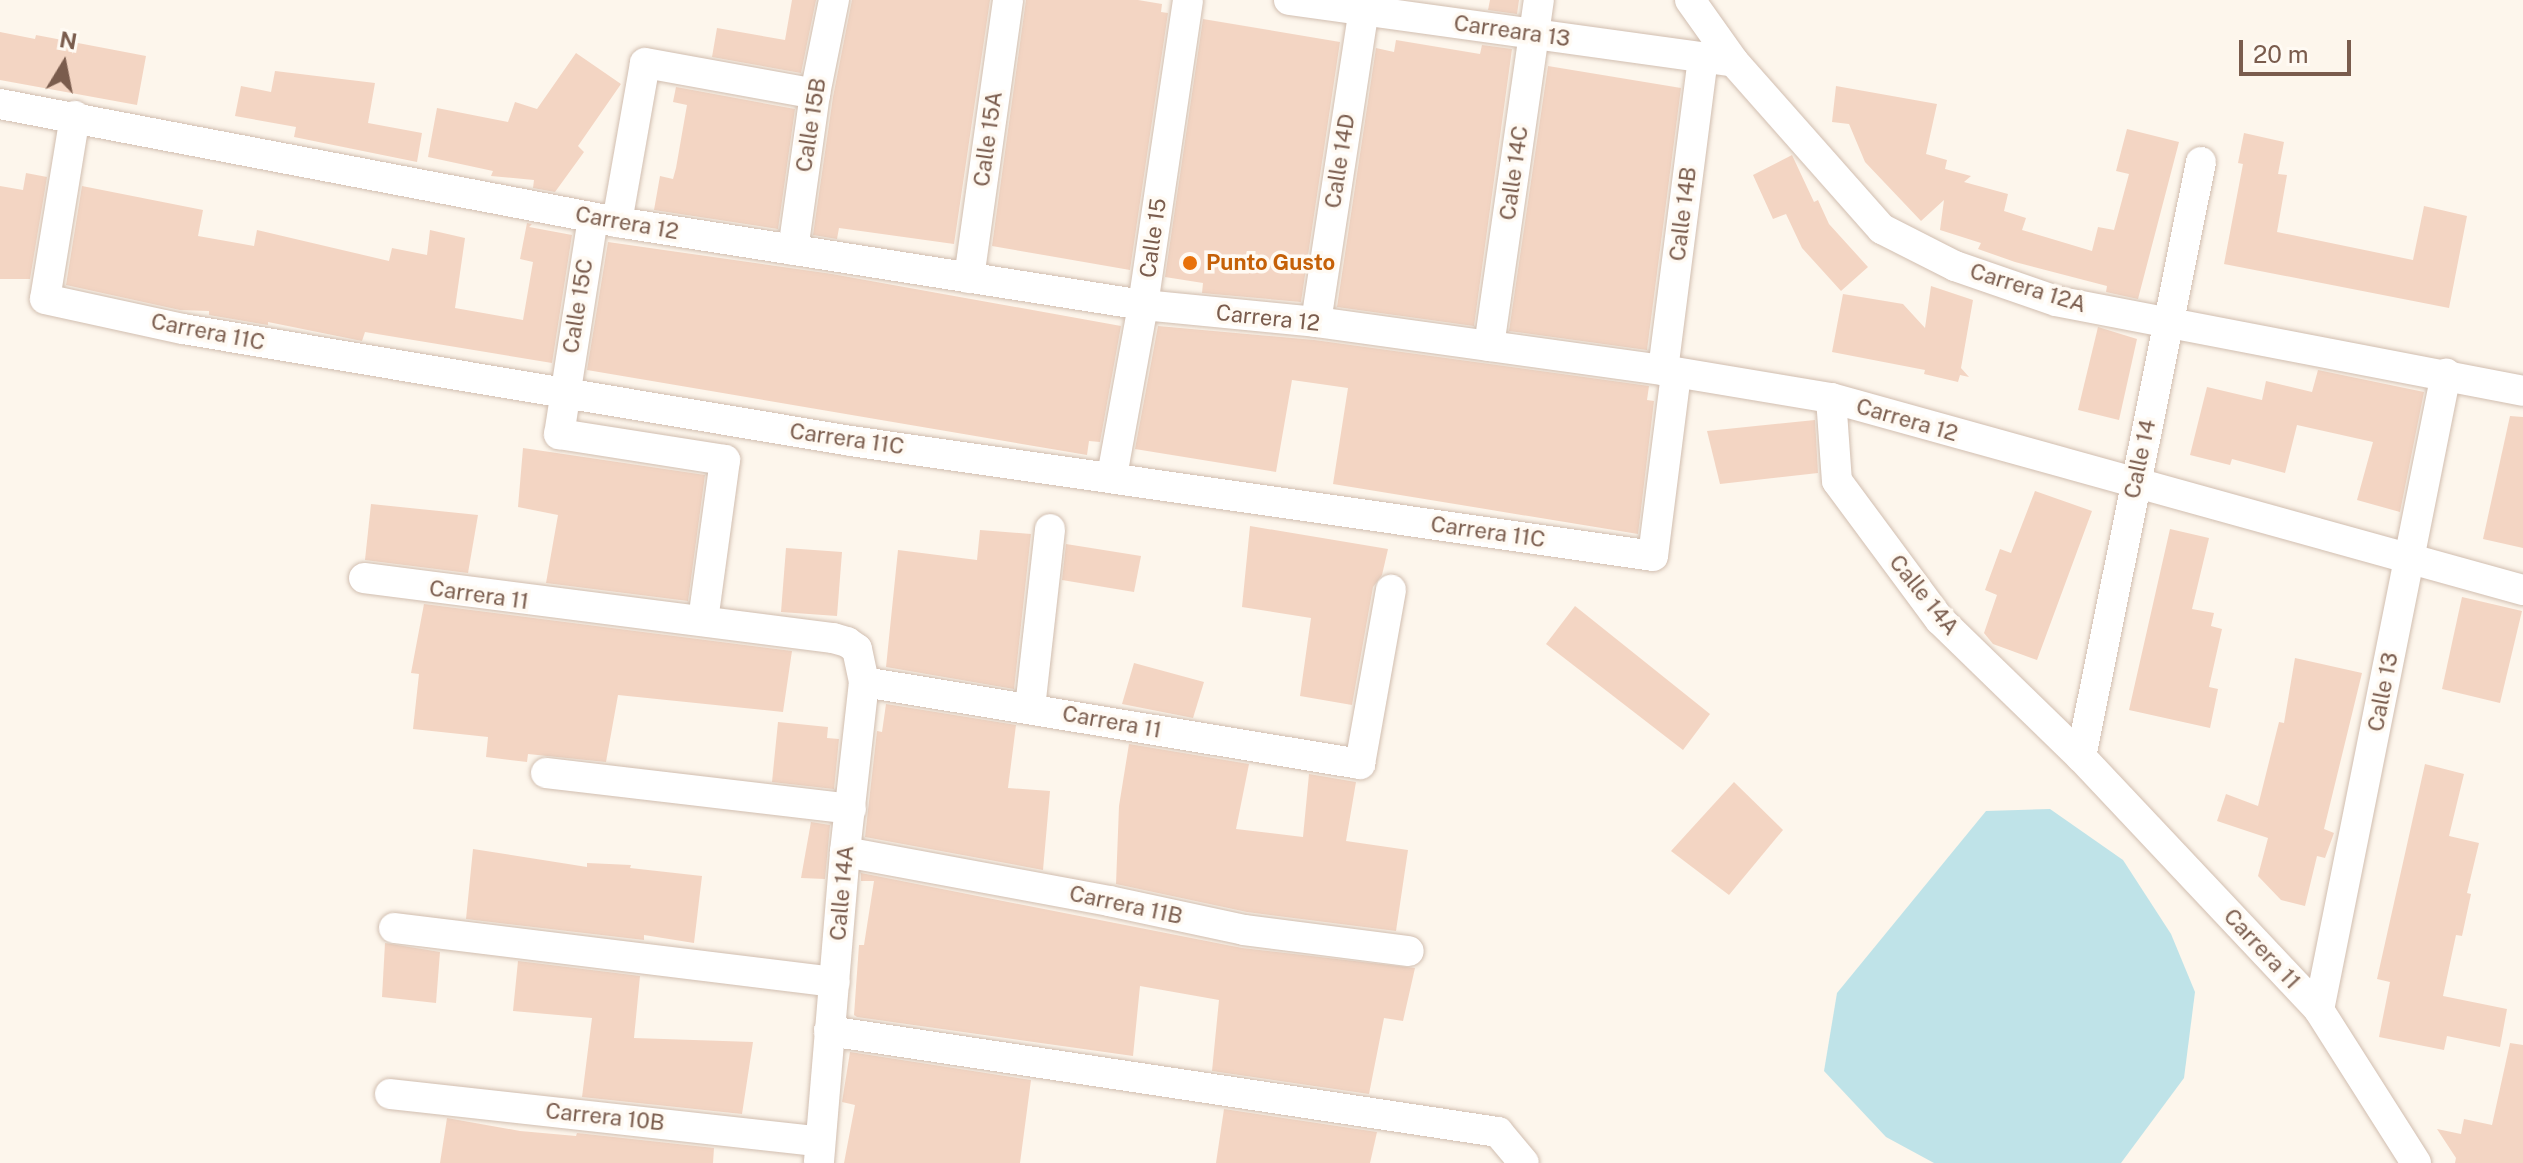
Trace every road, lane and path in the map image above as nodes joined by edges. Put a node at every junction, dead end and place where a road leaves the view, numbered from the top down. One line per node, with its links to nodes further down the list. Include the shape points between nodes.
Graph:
1 (834, 0): 11 (street, Calle 15B)
2 (1008, 0): 19 (street, Calle 15A)
3 (1188, 0): 20 (street, Calle 15)
4 (1289, 0): 7 (street, Carreara 13)
5 (1539, 0): 8 (street, Calle 14C)
6 (1690, 0): 10 (street, Carrera 12A)
7 (1364, 5): 8 (street, Carreara 13); 21 (street, Calle 14D)
8 (1534, 34): 9 (street, Carreara 13); 23 (street, Calle 14C)
9 (1703, 58): 10 (street, Carreara 13); 24 (street, Calle 14B)
10 (1734, 62): 22 (street, Carrera 12A, via 1882,229 1955,266 2056,301)
11 (815, 94): 17 (street, Calle 15C, via 645,63); 18 (street, Calle 15B)
12 (0, 104): 13 (street, Carrera 12)
13 (31, 109): 14 (street, Carrera 12); 15 (street)
14 (75, 116): 17 (street, Carrera 12); 27 (street, Carrera 11C, via 45,299 183,329)
15 (0, 122)
16 (2201, 162): 22 (street, Calle 14)
17 (605, 220): 18 (street, Carrera 12); 27 (street, Calle 15C)
18 (793, 250): 19 (street, Carrera 12)
19 (969, 278): 20 (street, Carrera 12)
20 (1143, 305): 21 (street, Carrera 12); 29 (street, Calle 15)
21 (1316, 322): 23 (street, Carrera 12)
22 (2170, 323): 25 (street, Carrera 12A); 30 (street, Calle 14)
23 (1489, 346): 24 (street, Carrera 12)
24 (1670, 372): 28 (street, Carrera 12); 32 (street, Calle 14B)
25 (2446, 374): 26 (street, Carrera 12A); 33 (street, Calle 13)
26 (2523, 391)
27 (564, 394): 29 (street, Carrera 11C, via 851,441); 37 (street, Calle 15C, via 559,434 725,460)
28 (1831, 398): 30 (street, Carrera 12); 41 (street, Calle 14A, via 1837,481 1940,620)
29 (1112, 476): 32 (street, Carrera 11C)
30 (2134, 484): 33 (street, Carrera 12); 41 (street, Calle 14)
31 (1050, 529): 40 (street)
32 (1653, 556)
33 (2409, 562): 36 (street, Carrera 12); 48 (street, Calle 13)
34 (364, 578): 37 (street, Carrera 11)
35 (1391, 590): 40 (street, Carrera 11, via 1360,764)
36 (2523, 590)
37 (703, 621): 38 (street, Carrera 11)
38 (833, 638): 39 (street, Calle 14A, via 857,649)
39 (864, 682): 40 (street, Carrera 11); 43 (street, Calle 14A)
40 (1030, 708)
41 (2081, 757): 48 (street, Carrera 11)
42 (546, 773): 43 (street)
43 (851, 809): 44 (street, Calle 14A)
44 (845, 852): 46 (street, Carrera 11B, via 1244,930); 47 (street, Calle 14A)
45 (394, 928): 47 (street)
46 (1409, 951)
47 (835, 982): 49 (street, Calle 14A)
48 (2319, 1010): 55 (street, Carrera 11)
49 (829, 1031): 51 (street); 52 (street, Calle 14A)
50 (390, 1094): 52 (street, Carrera 10B)
51 (1498, 1132): 53 (street); 54 (street)
52 (819, 1152)
53 (1497, 1163)
54 (1524, 1163)
55 (2416, 1163)

